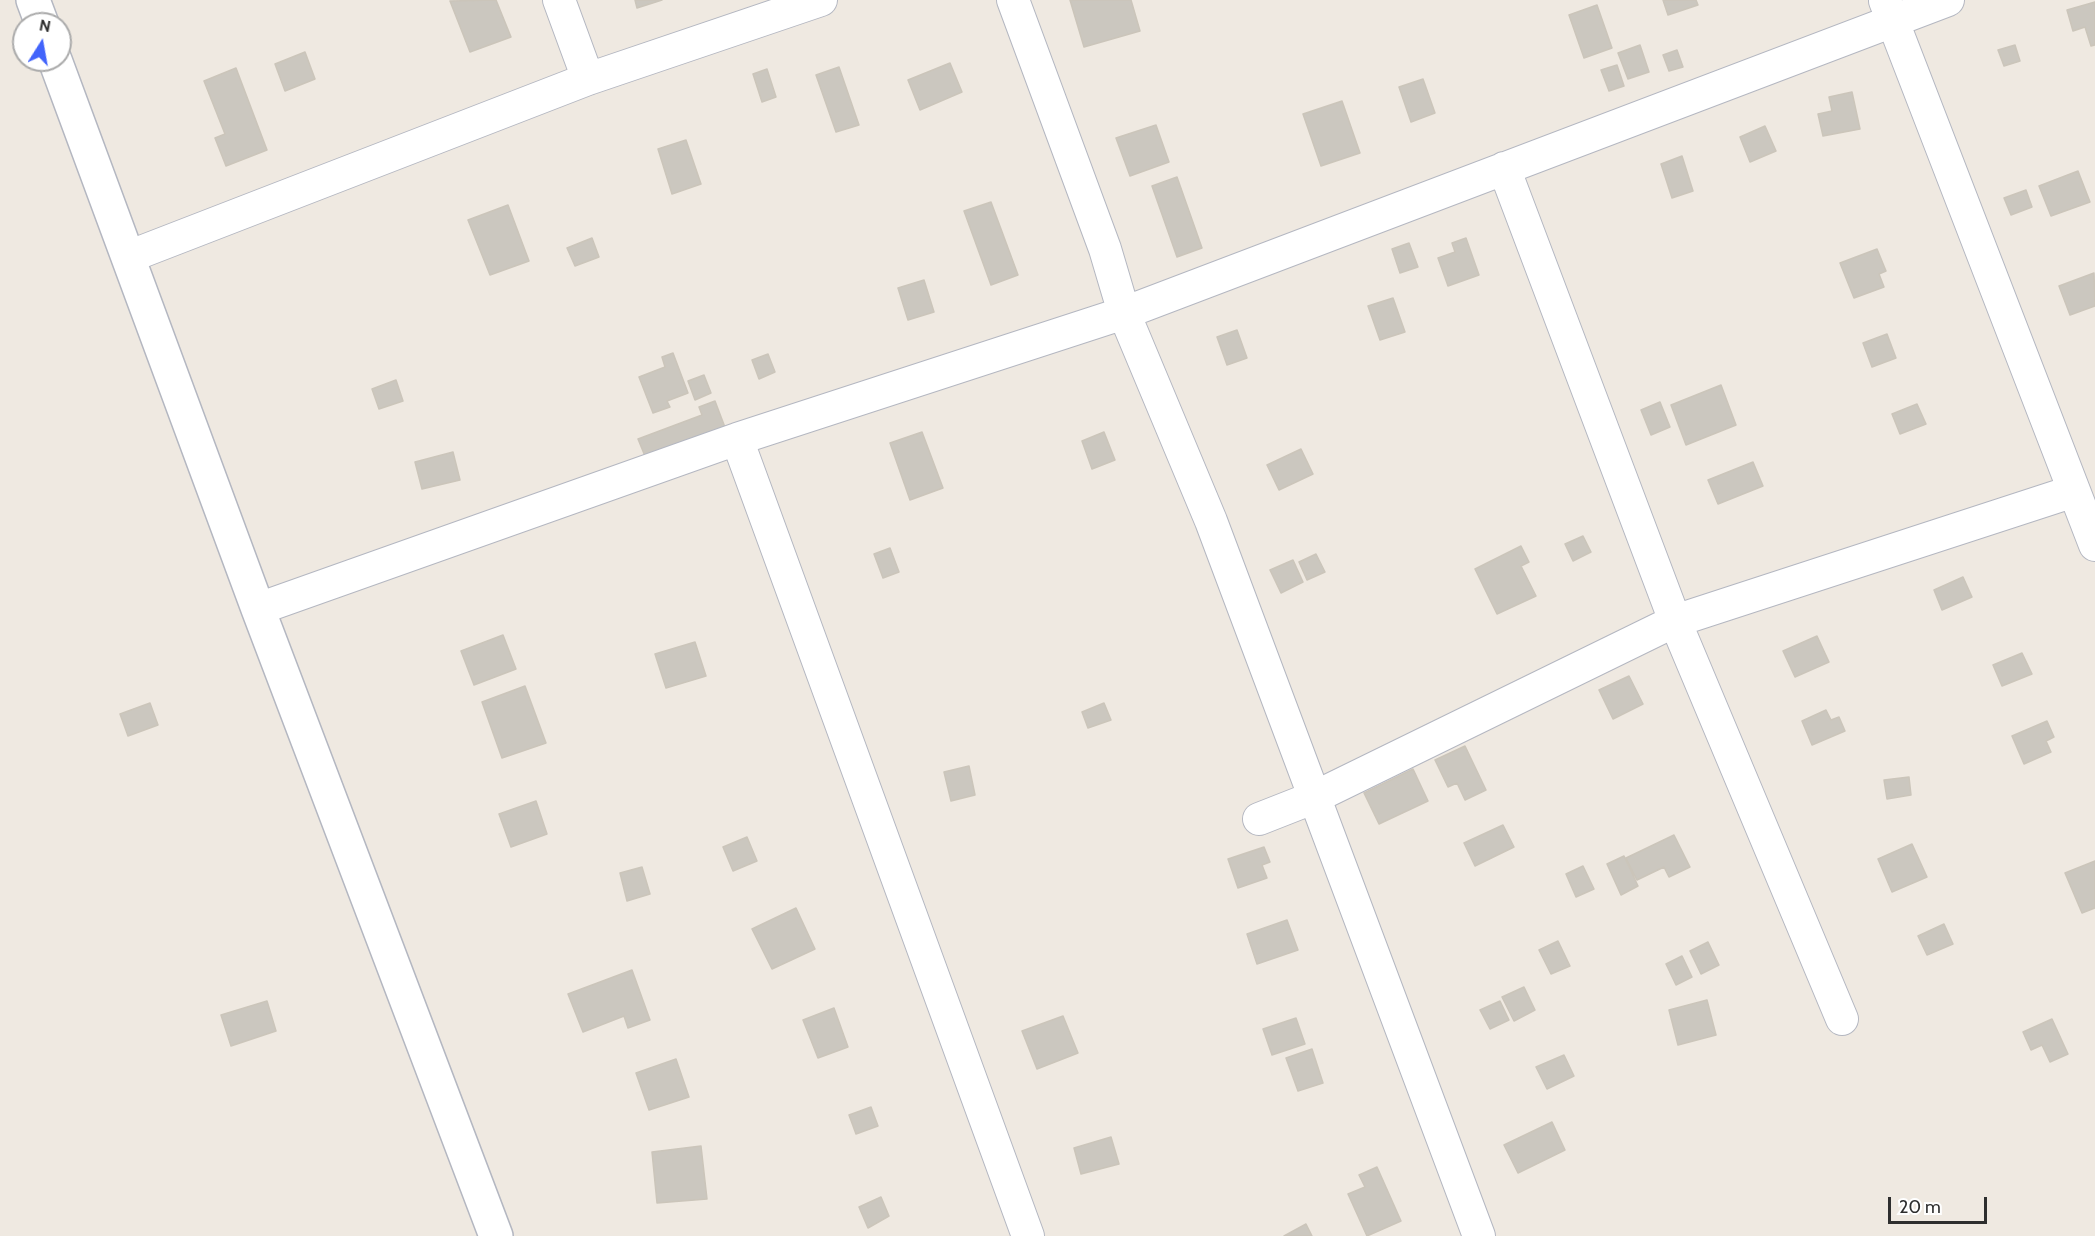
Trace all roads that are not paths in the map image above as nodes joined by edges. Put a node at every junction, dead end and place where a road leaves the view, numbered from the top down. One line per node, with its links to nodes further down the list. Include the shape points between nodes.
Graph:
1 (559, 0): 7 (street)
2 (820, 0): 7 (street)
3 (1013, 0): 10 (street, via 1106,249)
4 (1948, 0): 5 (street)
5 (1888, 10): 8 (street); 12 (street)
6 (59, 72): 9 (street)
7 (588, 79): 9 (street)
8 (1504, 168): 10 (street); 15 (street)
9 (128, 257): 14 (street)
10 (1124, 313): 11 (street); 16 (street, via 1211,521)
11 (736, 439): 14 (street); 20 (street)
12 (2074, 490): 13 (street); 15 (street)
13 (2095, 545)
14 (258, 609): 19 (street)
15 (1675, 621): 16 (street); 18 (street)
16 (1315, 796): 17 (street); 21 (street)
17 (1259, 819)
18 (1842, 1019)
19 (496, 1236)
20 (1028, 1236)
21 (1479, 1236)

